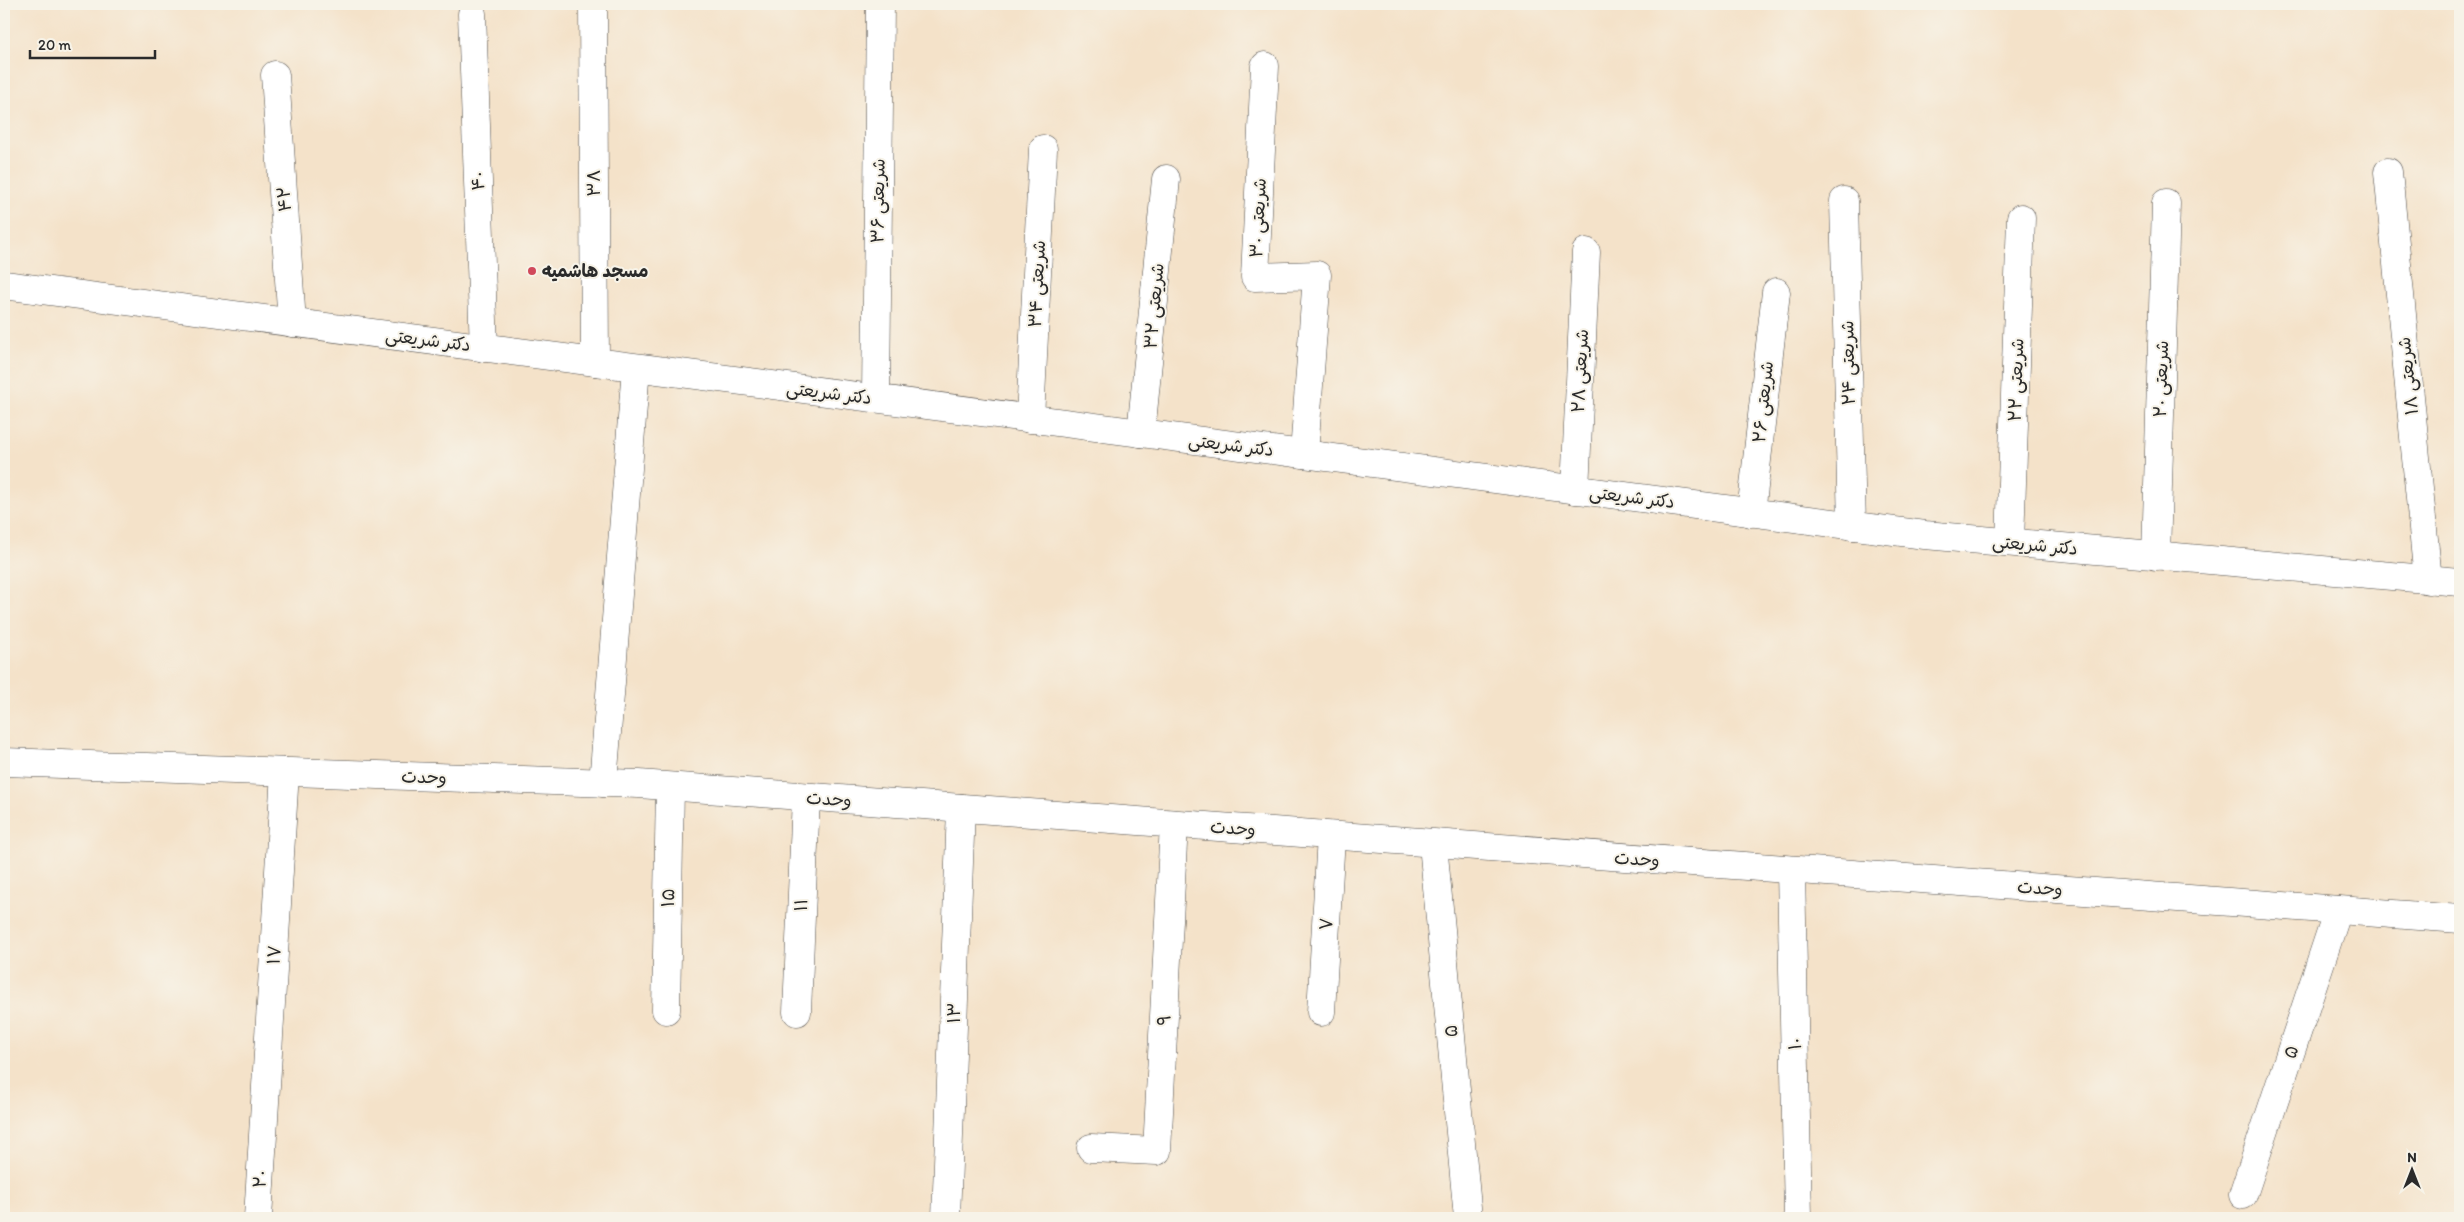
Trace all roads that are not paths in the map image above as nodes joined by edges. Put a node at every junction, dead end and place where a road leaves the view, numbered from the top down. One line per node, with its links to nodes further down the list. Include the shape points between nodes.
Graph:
1 (593, 4): 17 (street, ۳۸)
2 (880, 4): 19 (street, شریعتی ۳۶)
3 (472, 14): 16 (street, ۴۰)
4 (1265, 66): 22 (street, شریعتی ۳۰, via 1255,278 1317,275)
5 (275, 75): 15 (street, ۴۲)
6 (1043, 149): 20 (street, شریعتی ۳۴)
7 (2388, 172): 28 (street, شریعتی ۱۸)
8 (1166, 179): 21 (street, شریعتی ۳۲)
9 (1844, 201): 25 (street, شریعتی ۲۴)
10 (2166, 203): 27 (street, شریعتی ۲۰)
11 (2021, 218): 26 (street, شریعتی ۲۲)
12 (1586, 252): 23 (street, شریعتی ۲۸)
13 (4, 286): 15 (street, دکتر شریعتی)
14 (1776, 292): 24 (street, شریعتی ۲۶)
15 (292, 323): 16 (street, دکتر شریعتی)
16 (484, 348): 17 (street, دکتر شریعتی)
17 (595, 362): 18 (street, دکتر شریعتی)
18 (636, 368): 19 (street, دکتر شریعتی); 32 (street)
19 (876, 398): 20 (street, دکتر شریعتی)
20 (1030, 419): 21 (street, دکتر شریعتی)
21 (1141, 433): 22 (street, دکتر شریعتی)
22 (1304, 454): 23 (street, دکتر شریعتی)
23 (1575, 490): 24 (street, دکتر شریعتی)
24 (1750, 512): 25 (street, دکتر شریعتی)
25 (1852, 526): 26 (street, دکتر شریعتی)
26 (2010, 542): 27 (street, دکتر شریعتی)
27 (2156, 556): 28 (street, دکتر شریعتی)
28 (2428, 580): 29 (street, دکتر شریعتی)
29 (2460, 582)
30 (4, 762): 31 (street, وحدت)
31 (285, 772): 32 (street, وحدت); 45 (street, ۱۷)
32 (603, 783): 33 (street, وحدت)
33 (670, 786): 34 (street, وحدت); 42 (street, ۱۵)
34 (806, 797): 35 (street, وحدت); 43 (street, ۱۱)
35 (961, 808): 36 (street, وحدت); 49 (street, ۱۳)
36 (1174, 824): 37 (street, وحدت); 46 (street, ۹, via 1157,1151)
37 (1331, 836): 38 (street, وحدت); 44 (street, ۷)
38 (1433, 844): 39 (street, وحدت); 50 (street, ۵)
39 (1791, 870): 40 (street, وحدت); 51 (street, ۱۰)
40 (2338, 910): 41 (street, وحدت); 47 (street, ۵)
41 (2460, 919)
42 (666, 1010)
43 (797, 1012)
44 (1321, 1012)
45 (263, 1139): 48 (street, ۲۰)
46 (1091, 1148)
47 (2243, 1195)
48 (258, 1218)
49 (946, 1218)
50 (1468, 1218)
51 (1798, 1218)

